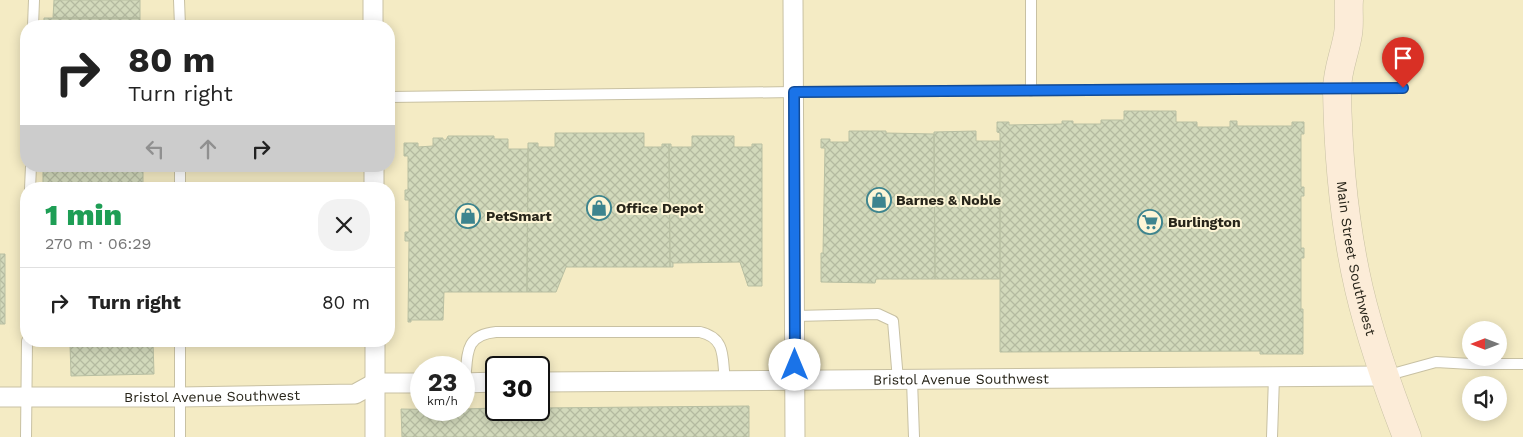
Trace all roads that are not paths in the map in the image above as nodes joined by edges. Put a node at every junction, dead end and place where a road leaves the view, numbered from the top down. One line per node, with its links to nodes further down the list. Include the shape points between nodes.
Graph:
1 (34, 0): 8 (lane)
2 (180, 0): 9 (lane)
3 (372, 0): 10 (street)
4 (793, 0): 14 (street)
5 (1031, 0): 13 (lane)
6 (1329, 0): 11 (street, Main Street Southwest, via 1330,37)
7 (1349, 0): 11 (street, Main Street Southwest, via 1348,33)
8 (33, 20)
9 (180, 20)
10 (373, 20)
11 (1337, 82): 12 (lane); 13 (lane); 22 (street, Main Street Southwest, via 1341,171 1353,259)
12 (1403, 88)
13 (1031, 90): 14 (lane)
14 (794, 92): 15 (lane); 16 (street)
15 (395, 97)
16 (795, 316): 24 (lane, via 878,314 893,321); 25 (street)
17 (27, 347): 31 (lane)
18 (180, 347): 32 (lane)
19 (375, 347): 28 (street)
20 (468, 356): 27 (lane, via 471,343 485,333 700,332 710,334 720,344)
21 (1523, 364): 22 (lane, via 1436,362)
22 (1384, 376): 23 (street, Bristol Avenue Southwest); 39 (street, Main Street Southwest)
23 (1274, 377): 24 (street, Bristol Avenue Southwest); 38 (lane)
24 (905, 380): 25 (street, Bristol Avenue Southwest); 37 (lane)
25 (796, 381): 27 (street, Bristol Avenue Southwest); 36 (street)
26 (550, 382): 27 (street, Bristol Avenue Southwest)
27 (725, 382)
28 (375, 383): 29 (street, Bristol Avenue Southwest); 32 (street, Bristol Avenue Southwest, via 355,394); 35 (street)
29 (410, 383)
30 (0, 396): 31 (street, Bristol Avenue Southwest)
31 (26, 396): 32 (street, Bristol Avenue Southwest); 33 (lane)
32 (180, 397): 34 (lane)
33 (26, 437)
34 (180, 437)
35 (375, 437)
36 (796, 437)
37 (914, 437)
38 (1272, 437)
39 (1407, 437)

